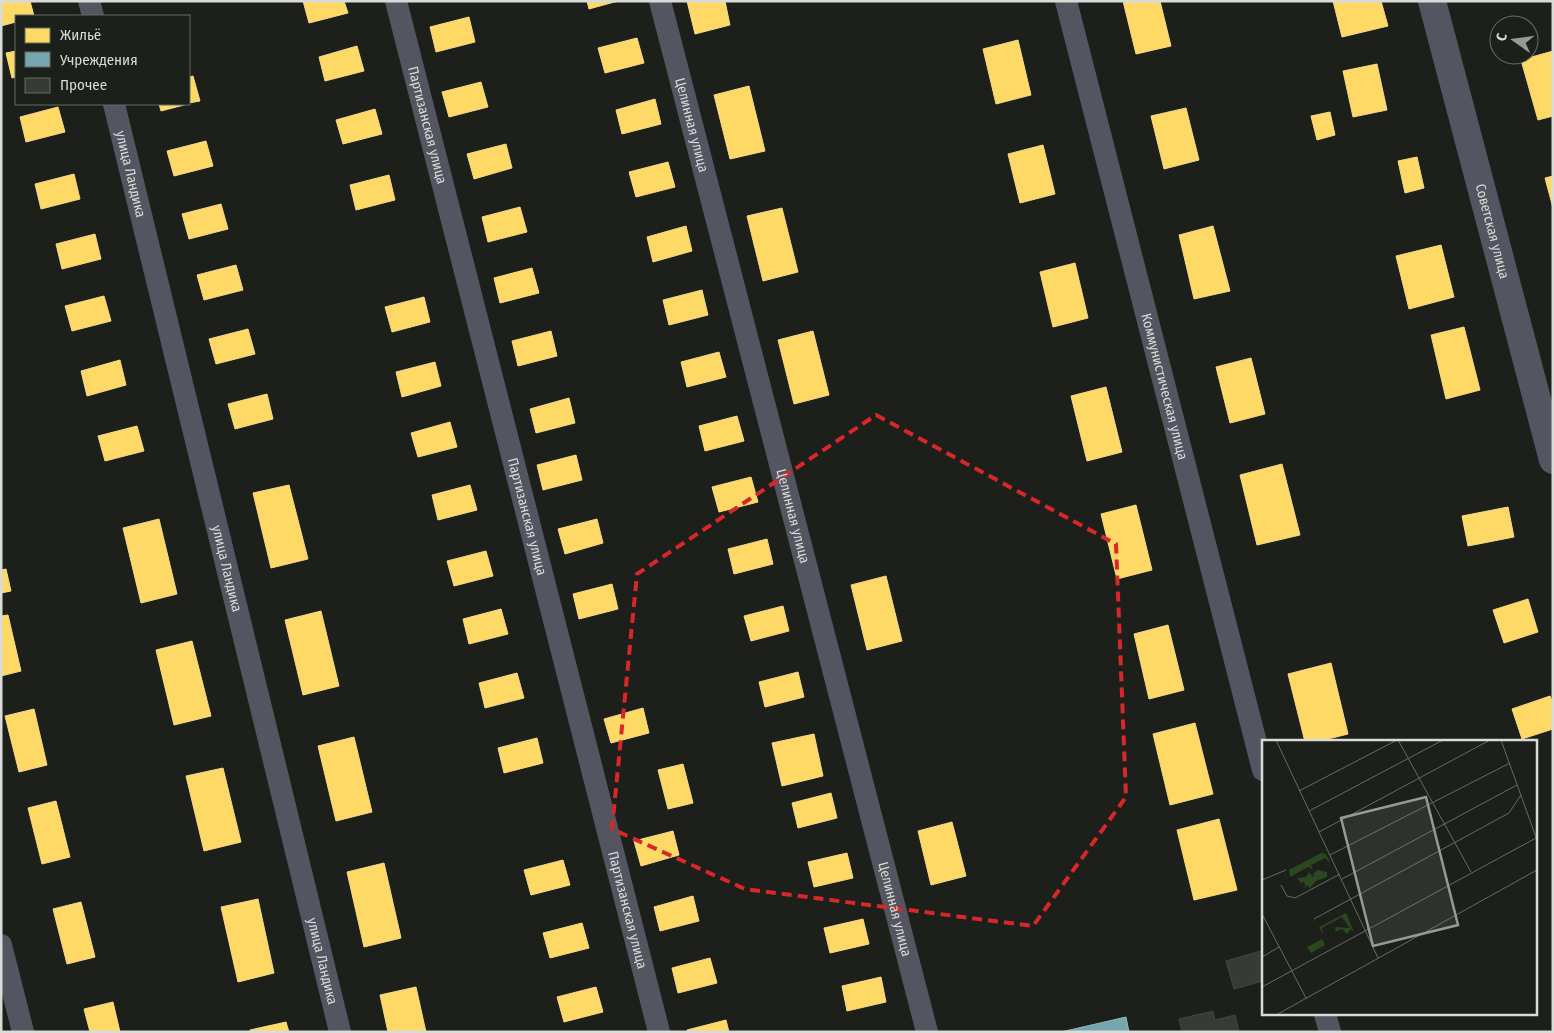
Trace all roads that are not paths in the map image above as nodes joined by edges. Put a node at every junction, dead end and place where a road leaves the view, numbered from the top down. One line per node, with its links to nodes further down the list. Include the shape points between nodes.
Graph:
1 (89, 1): 6 (street)
2 (396, 1): 14 (street, Партизанская улица)
3 (660, 1): 15 (street, Целинная улица)
4 (1066, 1): 9 (street, Коммунистическая улица)
5 (1432, 1): 8 (street, Советская улица)
6 (93, 15)
7 (114, 105): 13 (street, улица Ландика)
8 (1553, 460)
9 (1262, 766)
10 (1, 945): 12 (street)
11 (1326, 1016): 16 (street)
12 (23, 1032)
13 (340, 1032)
14 (659, 1032)
15 (927, 1032)
16 (1330, 1032)

